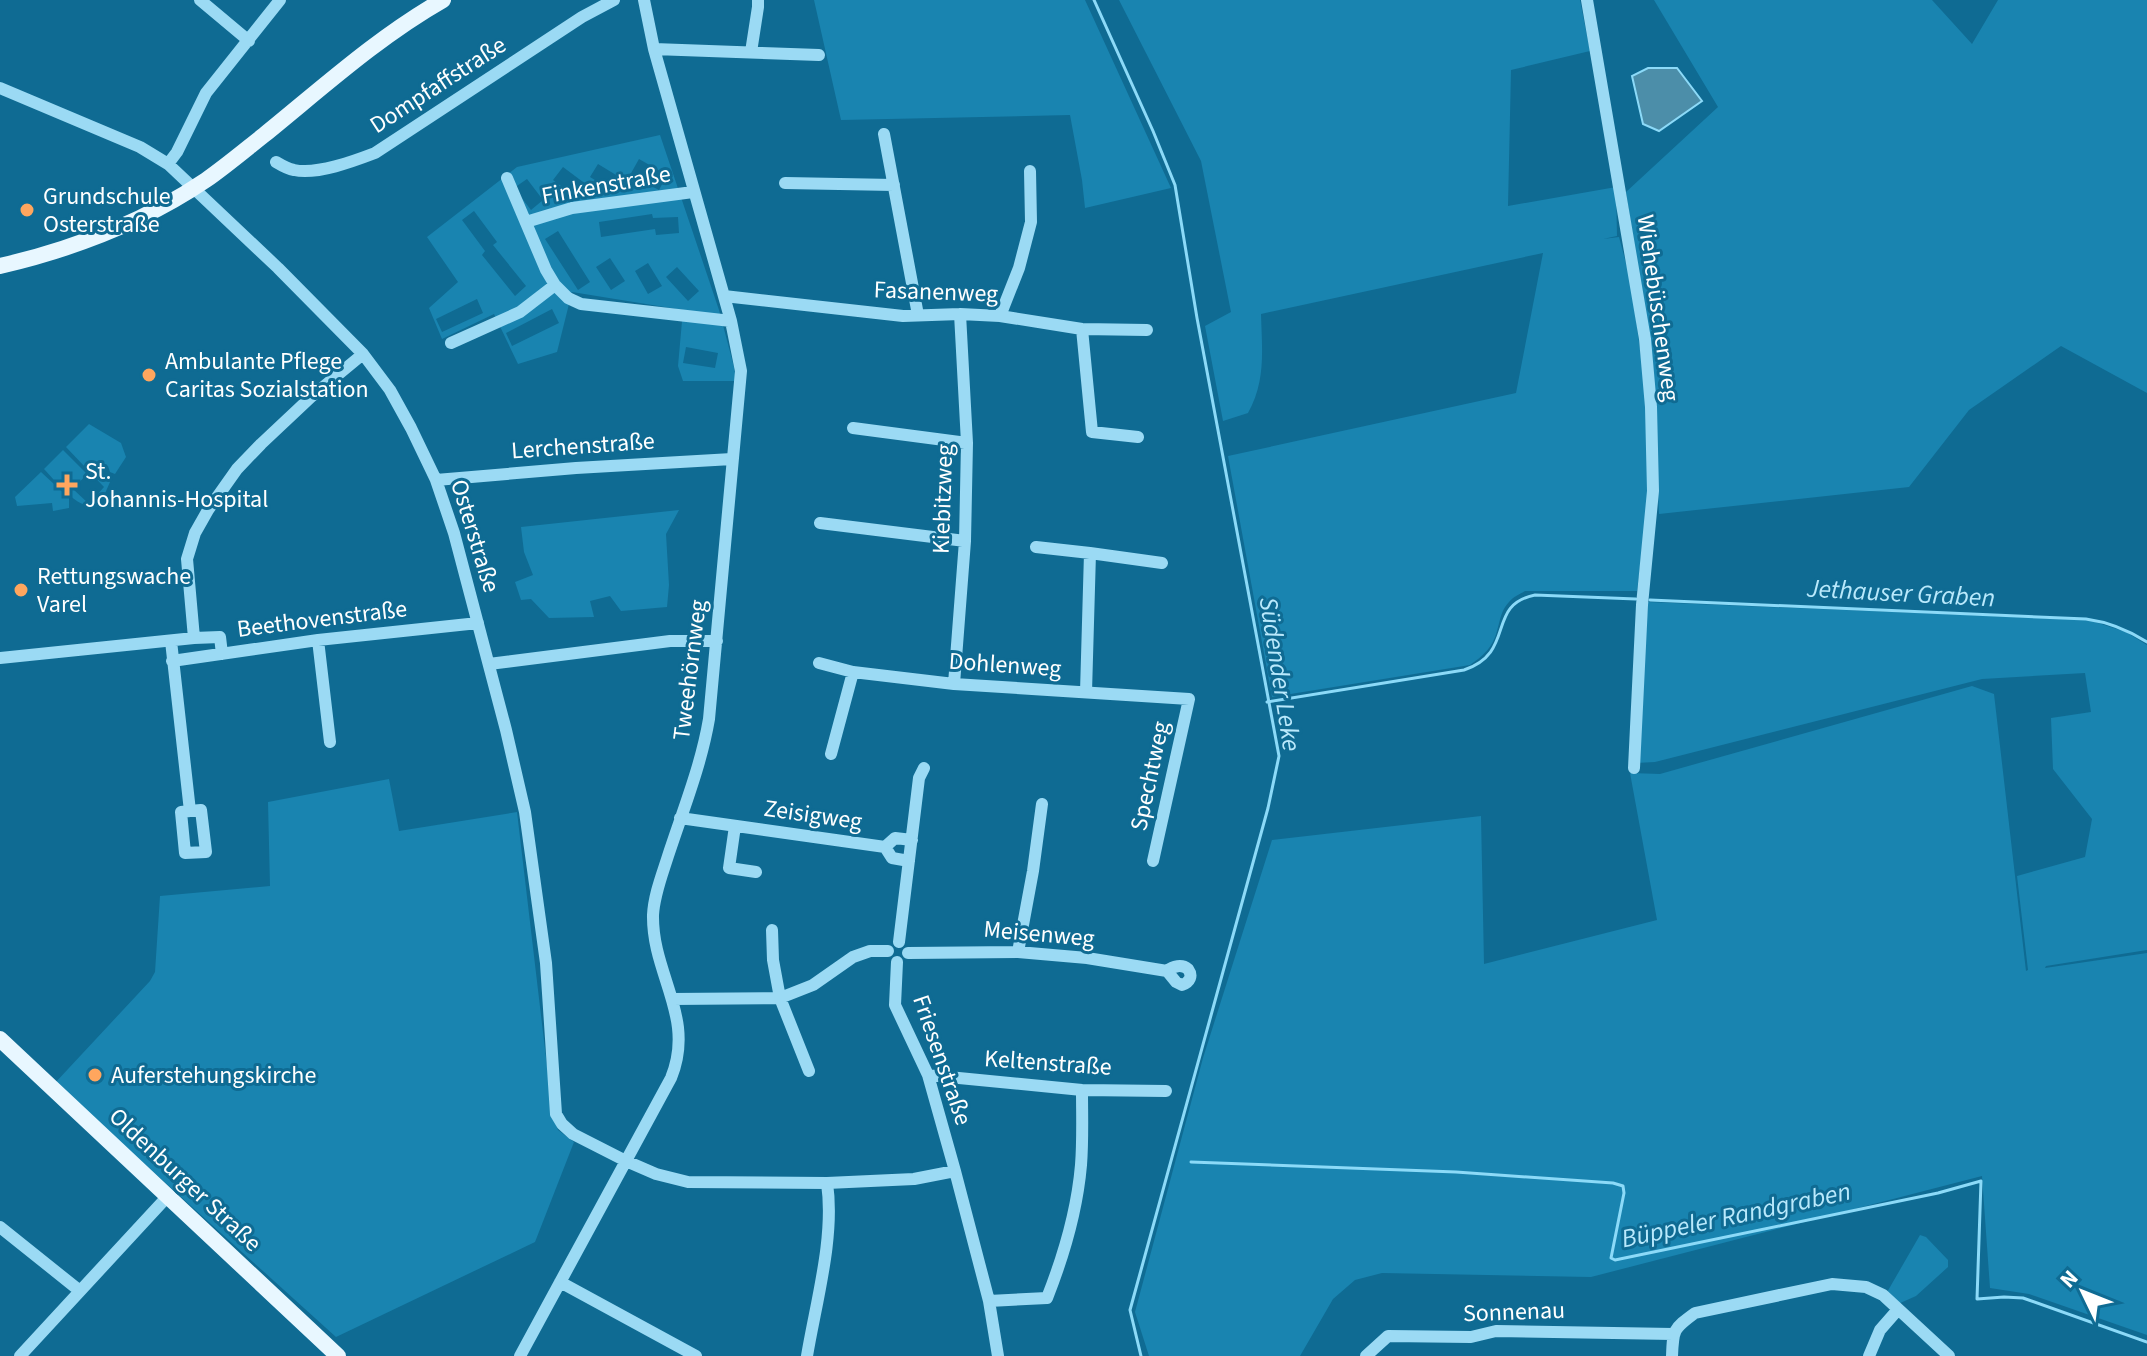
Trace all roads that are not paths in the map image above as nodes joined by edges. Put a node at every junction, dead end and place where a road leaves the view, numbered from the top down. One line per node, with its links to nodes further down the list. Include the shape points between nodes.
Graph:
1 (200, 0): 8 (street)
2 (280, 0): 8 (street)
3 (443, 0): 20 (main road, via 385,37)
4 (614, 0): 14 (street, Dompfaffstraße, via 375,153 312,170 292,170)
5 (644, 0): 9 (street, Tweehörnweg)
6 (758, 0): 10 (street)
7 (1587, 0): 61 (street, Wiehebüschenweg, via 1645,339 1651,407 1653,491)
8 (249, 41): 15 (street, via 206,93)
9 (654, 49): 10 (street); 21 (street, Tweehörnweg)
10 (751, 52): 11 (street)
11 (819, 55)
12 (0, 88): 15 (street, Osterstraße)
13 (884, 134): 19 (street)
14 (276, 162)
15 (168, 164): 20 (street, Osterstraße)
16 (1030, 171): 28 (street, via 1031,222)
17 (507, 178): 22 (street)
18 (785, 183): 19 (street)
19 (894, 185): 27 (street)
20 (193, 188): 23 (main road, via 103,235); 33 (street, Osterstraße)
21 (693, 192): 22 (street, Finkenstraße, via 572,208); 25 (street, Tweehörnweg)
22 (526, 222): 24 (street)
23 (0, 266)
24 (555, 285): 29 (street, via 581,304); 32 (street, via 520,312)
25 (724, 296): 27 (street, Fasanenweg); 29 (street, Tweehörnweg)
26 (960, 314): 27 (street, Fasanenweg); 28 (street, Fasanenweg); 36 (street, Kiebitzweg)
27 (918, 315)
28 (1000, 316): 30 (street, Fasanenweg)
29 (731, 321): 37 (street, Tweehörnweg, via 741,371)
30 (1082, 329): 31 (street, Fasanenweg); 35 (street, via 1092,432)
31 (1147, 330)
32 (451, 343)
33 (363, 354): 38 (street, Osterstraße, via 390,390); 45 (street, via 253,452 208,510 187,559)
34 (853, 428): 36 (street)
35 (1138, 437)
36 (967, 443): 40 (street, Kiebitzweg)
37 (732, 459): 38 (street, Lerchenstraße); 48 (street, Tweehörnweg)
38 (436, 480): 44 (street, Osterstraße)
39 (820, 523): 40 (street)
40 (965, 541): 55 (street, Kiebitzweg)
41 (1036, 547): 42 (street)
42 (1090, 553): 43 (street); 56 (street)
43 (1162, 563)
44 (478, 623): 46 (street, Beethovenstraße); 53 (street, Osterstraße)
45 (194, 638): 47 (street); 49 (street, via 220,637)
46 (318, 640): 49 (street, Beethovenstraße); 58 (street)
47 (171, 641): 50 (street); 51 (street)
48 (717, 641): 53 (street, via 670,641); 64 (street, Tweehörnweg, via 702,756)
49 (222, 654): 51 (street, Beethovenstraße)
50 (0, 658)
51 (172, 661): 63 (street)
52 (819, 663): 54 (street, Dohlenweg)
53 (489, 664): 85 (street, Osterstraße, via 525,812 546,963 556,1114 573,1134)
54 (853, 672): 55 (street, Dohlenweg); 59 (street)
55 (954, 684): 56 (street, Dohlenweg)
56 (1086, 692): 57 (street, Dohlenweg)
57 (1189, 699): 69 (street, Spechtweg)
58 (330, 742)
59 (831, 754)
60 (924, 768): 66 (street)
61 (1634, 768)
62 (1042, 804): 74 (street)
63 (190, 811)
64 (680, 818): 65 (street, Zeisigweg); 79 (street, Tweehörnweg, via 654,903 655,935)
65 (735, 826): 67 (street, Zeisigweg); 70 (street, Zeisigweg, via 729,868)
66 (912, 840): 67 (street, Zeisigweg, via 895,838); 68 (street)
67 (885, 847): 68 (street, Zeisigweg, via 892,858)
68 (909, 861): 72 (street)
69 (1153, 861)
70 (756, 872)
71 (772, 930): 78 (street)
72 (899, 942): 73 (street); 75 (street)
73 (888, 951): 76 (street); 78 (street, via 853,957 813,985)
74 (1018, 952): 75 (street, Meisenweg); 77 (street, Meisenweg)
75 (908, 953): 76 (street)
76 (897, 962): 82 (street, Friesenstraße, via 895,1005)
77 (1167, 971)
78 (780, 998): 79 (street); 81 (street)
79 (672, 999): 85 (street, Tweehörnweg, via 679,1029 677,1062)
80 (0, 1039): 88 (main road, Oldenburger Straße)
81 (809, 1071)
82 (928, 1075): 83 (street, Keltenstraße); 86 (street, Friesenstraße)
83 (1082, 1090): 84 (street, Keltenstraße); 92 (street, via 1074,1214 1047,1298)
84 (1166, 1091)
85 (626, 1161): 87 (street, Osterstraße, via 688,1182); 90 (street, Tweehörnweg)
86 (955, 1171): 87 (street, via 914,1179); 92 (street, Friesenstraße)
87 (827, 1183): 99 (street, via 829,1231)
88 (167, 1197): 91 (street); 96 (main road, Oldenburger Straße)
89 (0, 1227): 91 (street)
90 (560, 1282): 97 (street, Tweehörnweg); 98 (street)
91 (80, 1291): 95 (street)
92 (989, 1301): 100 (street, Friesenstraße)
93 (1894, 1314): 103 (street)
94 (1673, 1334): 101 (street, Sonnenau, via 1496,1331 1471,1337 1388,1336); 102 (street); 104 (street, via 1695,1313 1832,1284 1866,1287 1883,1295)
95 (20, 1356)
96 (338, 1356)
97 (520, 1356)
98 (696, 1356)
99 (807, 1356)
100 (998, 1356)
101 (1366, 1356)
102 (1672, 1356)
103 (1869, 1356)
104 (1949, 1356)

